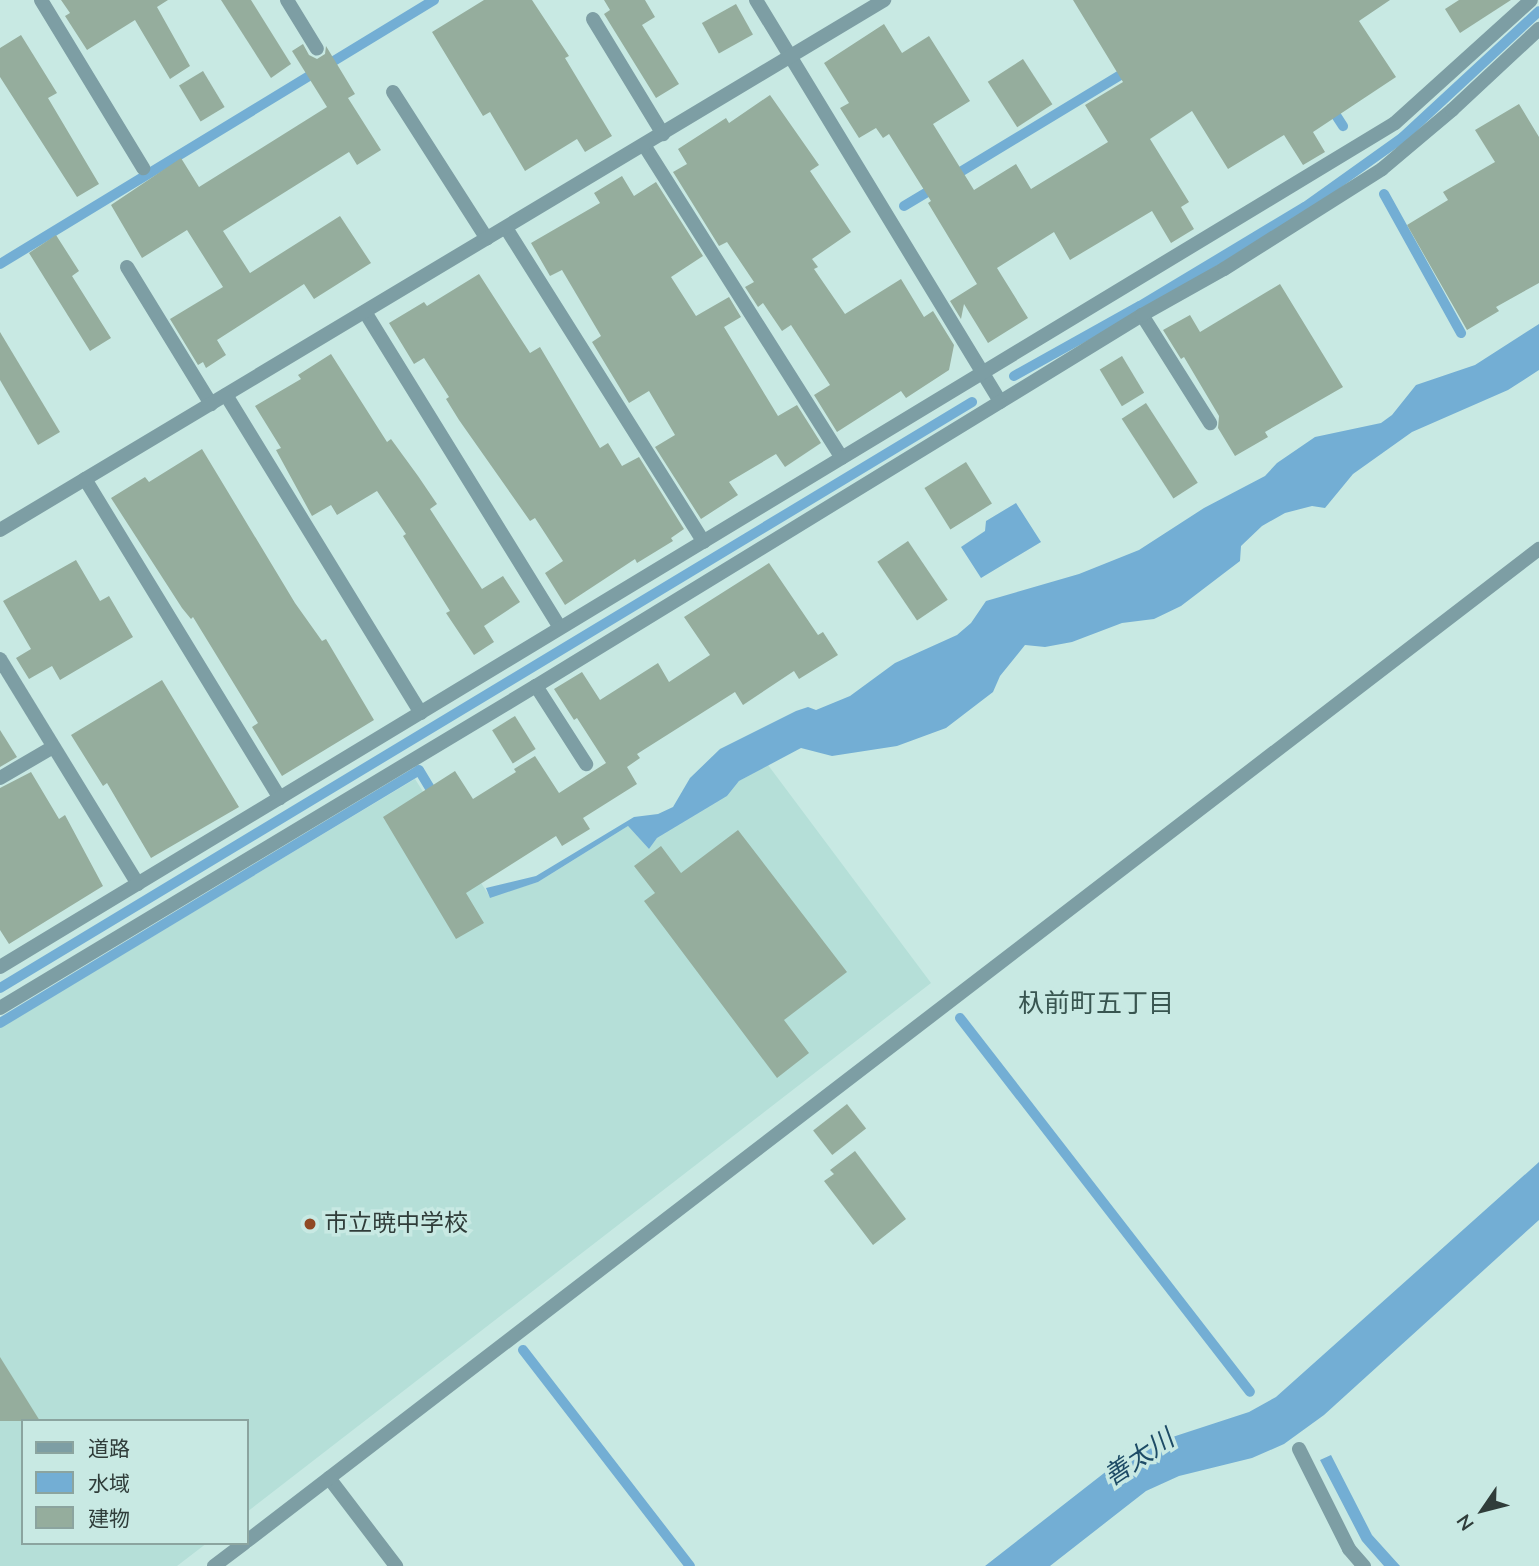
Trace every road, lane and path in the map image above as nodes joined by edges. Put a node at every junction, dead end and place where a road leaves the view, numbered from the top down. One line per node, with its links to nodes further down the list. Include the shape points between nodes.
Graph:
1 (41, 0): 13 (street)
2 (287, 0): 8 (street)
3 (756, 0): 9 (street)
4 (884, 0): 9 (street)
5 (1531, 0): 19 (street, via 1395,123)
6 (593, 19): 11 (street)
7 (1539, 29): 18 (street, via 1382,169 1224,270)
8 (317, 49)
9 (791, 57): 11 (street); 19 (street)
10 (394, 92): 15 (street)
11 (663, 134): 12 (street)
12 (644, 145): 14 (street); 24 (street)
13 (144, 168)
14 (506, 228): 15 (street); 27 (street)
15 (487, 239): 17 (street)
16 (127, 267): 22 (street)
17 (365, 312): 20 (street); 29 (street)
18 (1142, 315): 21 (street); 23 (street)
19 (983, 373): 21 (street); 24 (street)
20 (226, 395): 22 (street); 32 (street)
21 (1000, 402): 31 (street)
22 (211, 404): 25 (street)
23 (1210, 423)
24 (842, 458): 27 (street)
25 (85, 480): 26 (street); 36 (street)
26 (0, 530)
27 (704, 542): 29 (street)
28 (1539, 549): 41 (street)
29 (561, 628): 32 (street)
30 (0, 659): 33 (street)
31 (536, 687): 34 (street); 39 (street)
32 (421, 713): 36 (street)
33 (53, 747): 35 (street); 37 (street)
34 (586, 764)
35 (0, 778)
36 (281, 798): 37 (street)
37 (138, 884): 38 (street)
38 (0, 967)
39 (0, 1008)
40 (1299, 1449): 46 (street, via 1349,1549)
41 (329, 1478): 42 (street); 45 (street)
42 (248, 1540)
43 (241, 1545): 44 (street)
44 (214, 1566)
45 (396, 1566)
46 (1364, 1566)

